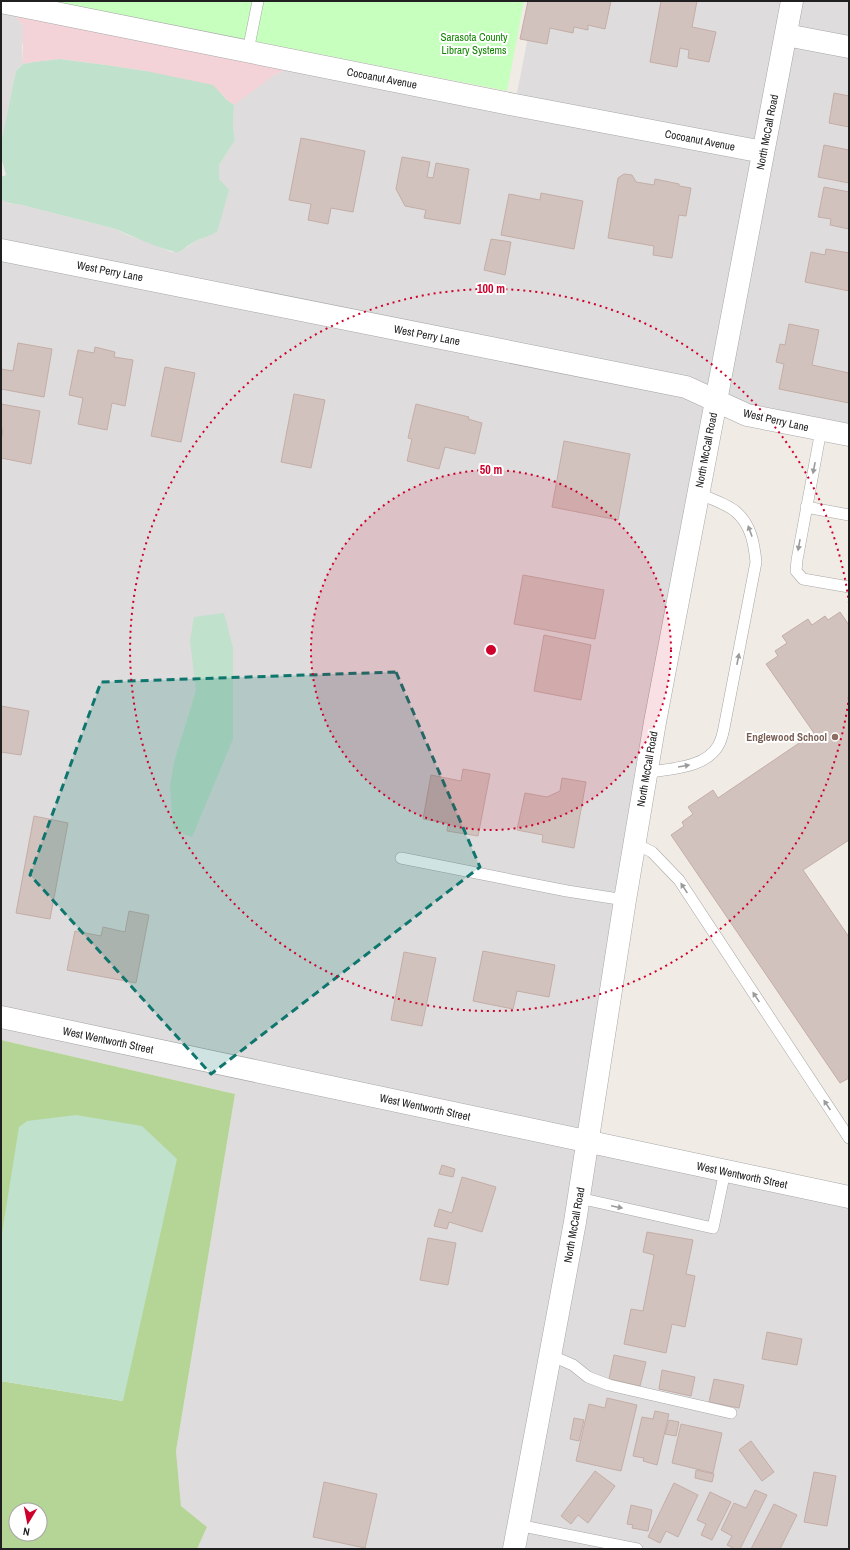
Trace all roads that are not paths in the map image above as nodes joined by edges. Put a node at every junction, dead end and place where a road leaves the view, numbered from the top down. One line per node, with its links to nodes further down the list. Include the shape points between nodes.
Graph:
1 (258, 1): 6 (lane)
2 (792, 1): 4 (street, North McCall Road)
3 (1, 2): 6 (street, Cocoanut Avenue)
4 (786, 35): 5 (street); 7 (street, North McCall Road)
5 (849, 47)
6 (248, 51): 7 (street, Cocoanut Avenue)
7 (763, 152): 9 (street, North McCall Road)
8 (1, 250): 9 (street, West Perry Lane, via 686,387)
9 (715, 400): 10 (street, West Perry Lane, via 747,415); 12 (street, North McCall Road)
10 (821, 430): 11 (street, West Perry Lane); 13 (lane, one-way to 13)
11 (849, 435)
12 (698, 493): 16 (street, North McCall Road); 16 (lane, one-way to 12, via 692,764 707,758 718,745 724,728 756,562 754,542 748,525 735,510)
13 (806, 507): 14 (lane); 15 (lane, one-way to 15, via 796,571 803,579)
14 (849, 515)
15 (849, 587)
16 (646, 773): 17 (street, North McCall Road)
17 (634, 843): 19 (street, North McCall Road); 21 (lane, one-way to 17, via 679,880 652,852)
18 (401, 858): 19 (lane)
19 (625, 900): 22 (street, North McCall Road)
20 (1, 1017): 22 (street, West Wentworth Street)
21 (849, 1138)
22 (587, 1142): 23 (street, West Wentworth Street); 25 (street, North McCall Road)
23 (725, 1171): 24 (street, West Wentworth Street); 25 (lane, one-way to 23, via 713,1228)
24 (849, 1197)
25 (579, 1198): 26 (street, North McCall Road)
26 (550, 1355): 27 (lane, via 573,1365 588,1377 608,1386); 28 (street, North McCall Road)
27 (731, 1413)
28 (518, 1525): 29 (street, North McCall Road); 30 (lane)
29 (514, 1549)
30 (637, 1549)

